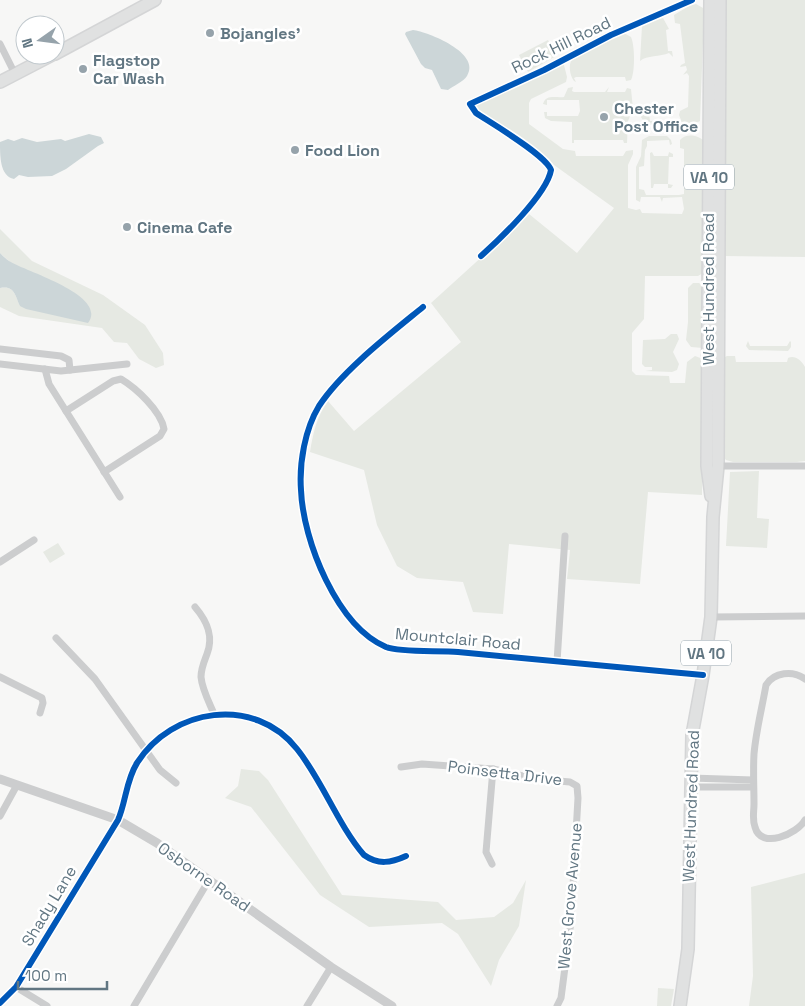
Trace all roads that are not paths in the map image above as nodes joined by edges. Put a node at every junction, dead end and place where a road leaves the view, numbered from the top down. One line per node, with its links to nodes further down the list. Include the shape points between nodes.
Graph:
1 (155, 0): 6 (main road)
2 (692, 0): 10 (street, Rock Hill Road, via 611,35 470,104 476,113 539,155 551,170 527,209)
3 (710, 0): 20 (main road, West Hundred Road / VA 10)
4 (720, 0): 20 (main road, West Hundred Road / VA 10)
5 (0, 44): 8 (street)
6 (65, 48)
7 (33, 65): 8 (main road)
8 (15, 74): 9 (main road)
9 (0, 82)
10 (481, 256)
11 (423, 307): 31 (street, Mountclair Road, via 350,371 318,408 304,452 301,491 308,528 322,570 334,595 354,623 371,639 388,648)
12 (0, 349): 17 (street, via 61,356 69,360)
13 (0, 364): 16 (street)
14 (127, 364): 15 (street)
15 (116, 366): 17 (street); 18 (street)
16 (45, 369): 17 (street); 19 (street, via 49,384)
17 (70, 370)
18 (117, 379): 19 (street); 22 (street, via 124,381 148,402 164,429 160,436)
19 (66, 412): 22 (street)
20 (713, 466): 21 (street); 29 (main road, West Hundred Road / VA 10)
21 (805, 466)
22 (104, 472): 23 (street)
23 (120, 497)
24 (565, 536): 31 (street)
25 (34, 540): 26 (street)
26 (0, 562)
27 (195, 608): 36 (street, via 203,616 210,632 201,678)
28 (805, 616): 29 (street)
29 (711, 617): 32 (main road, West Hundred Road / VA 10)
30 (56, 638): 37 (street, via 95,679)
31 (557, 662): 32 (street, Mountclair Road)
32 (703, 675): 42 (main road, West Hundred Road / VA 10, via 692,735)
33 (0, 677): 35 (street, via 42,698)
34 (805, 679): 43 (street, via 796,674 781,674 766,685 754,752)
35 (40, 713)
36 (214, 714): 37 (street, Shady Lane, via 185,722); 49 (street, Shady Lane, via 253,719 280,732 298,750 364,855 377,862)
37 (145, 752): 41 (street); 47 (street, Shady Lane, via 130,778)
38 (401, 767): 39 (street, Poinsetta Drive, via 422,764)
39 (493, 769): 45 (street, Poinsetta Drive, via 536,779 570,782); 50 (street, via 486,852)
40 (0, 779): 44 (street, Osborne Road)
41 (176, 783)
42 (691, 783): 43 (street); 60 (main road, West Hundred Road / VA 10, via 688,949)
43 (753, 784): 48 (street, via 754,824 764,838 774,838 794,830)
44 (17, 785): 46 (street); 47 (street, Osborne Road)
45 (577, 786): 59 (street, West Grove Avenue, via 571,921 561,998)
46 (0, 816)
47 (118, 820): 51 (street, Osborne Road); 53 (street, Shady Lane)
48 (805, 820)
49 (406, 856)
50 (492, 864)
51 (209, 880): 52 (street, Osborne Road); 56 (street)
52 (331, 967): 57 (street); 58 (street, Osborne Road)
53 (16, 987): 54 (street, Shady Lane); 55 (street)
54 (0, 1003)
55 (47, 1006)
56 (134, 1006)
57 (308, 1006)
58 (392, 1006)
59 (557, 1006)
60 (680, 1006)

